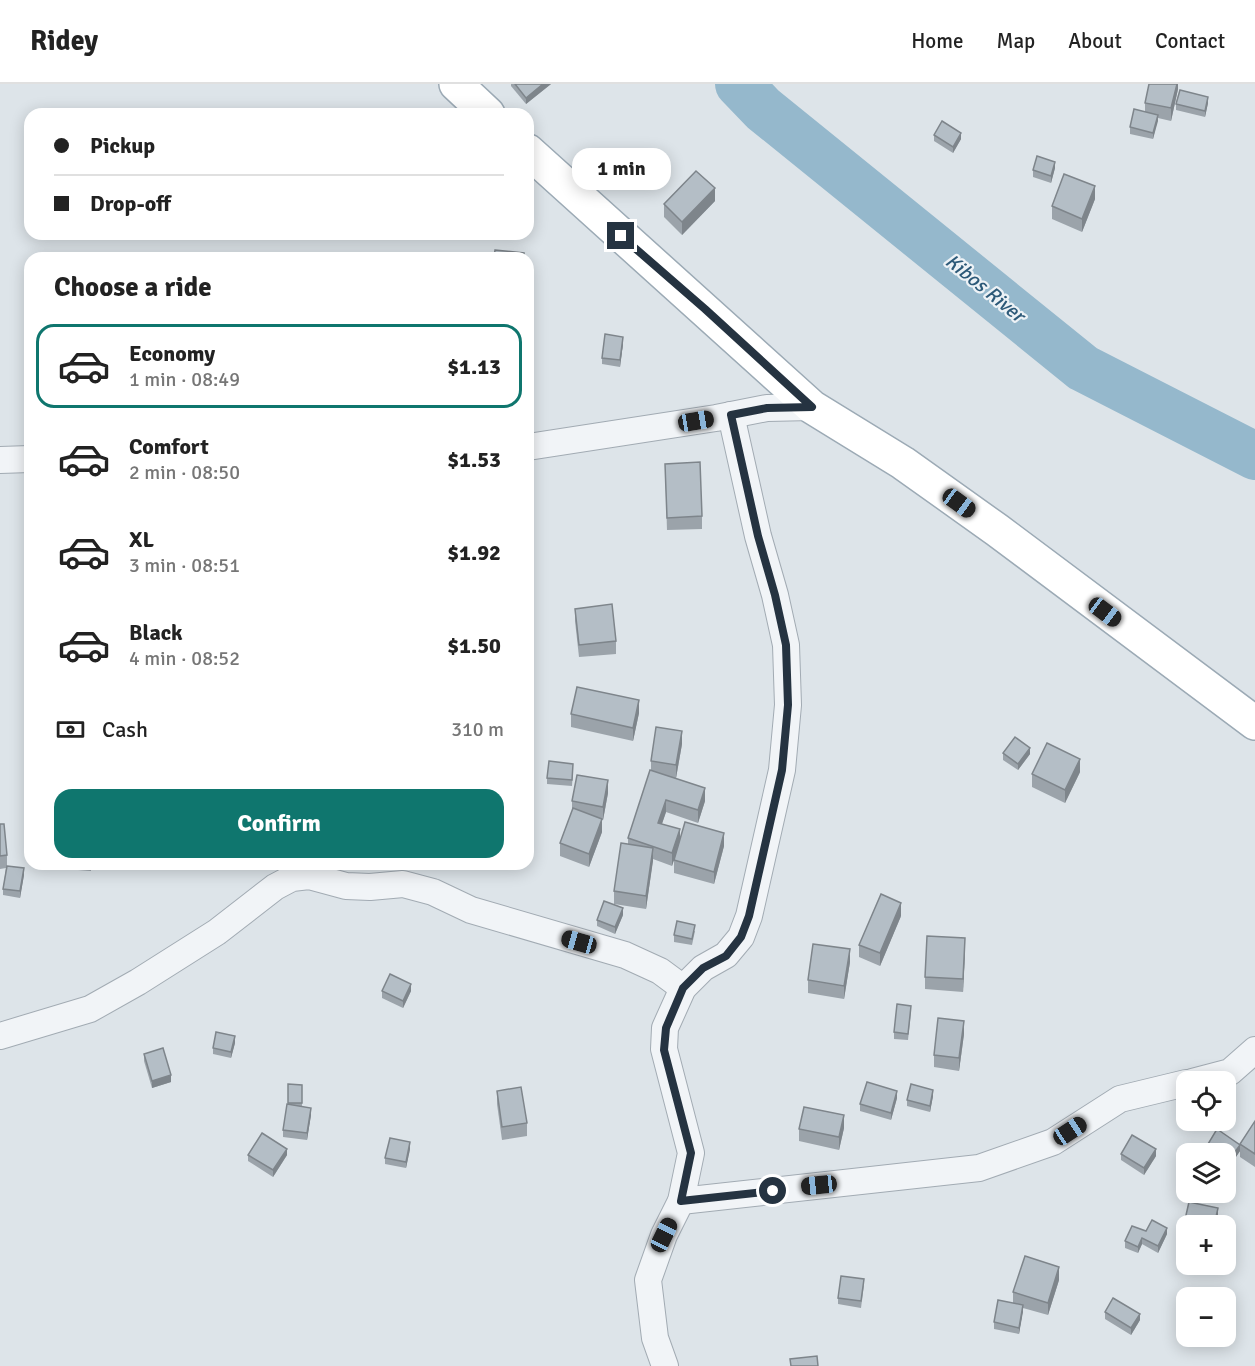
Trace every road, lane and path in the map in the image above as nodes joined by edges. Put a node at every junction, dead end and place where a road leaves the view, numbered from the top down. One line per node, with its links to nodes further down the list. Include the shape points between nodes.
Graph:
1 (456, 84): 2 (main road)
2 (482, 108)
3 (534, 156): 4 (main road)
4 (812, 407): 5 (street, via 767,408); 9 (main road, via 922,476)
5 (731, 415): 6 (street); 10 (street, via 786,645 788,705 782,770 749,916 741,937 726,956 703,968)
6 (534, 446)
7 (24, 459): 8 (street)
8 (0, 460)
9 (1255, 723)
10 (683, 988): 11 (street, via 660,971 625,955 471,910 433,892 403,884 346,886 309,876 292,878 275,887 217,932 90,1009); 15 (street, via 666,1028 664,1050 691,1153)
11 (0, 1036)
12 (1255, 1050): 13 (street)
13 (1231, 1071)
14 (1176, 1085): 15 (street, via 1120,1099 1053,1142 979,1168)
15 (681, 1201): 16 (street, via 648,1280 655,1338)
16 (665, 1366)

